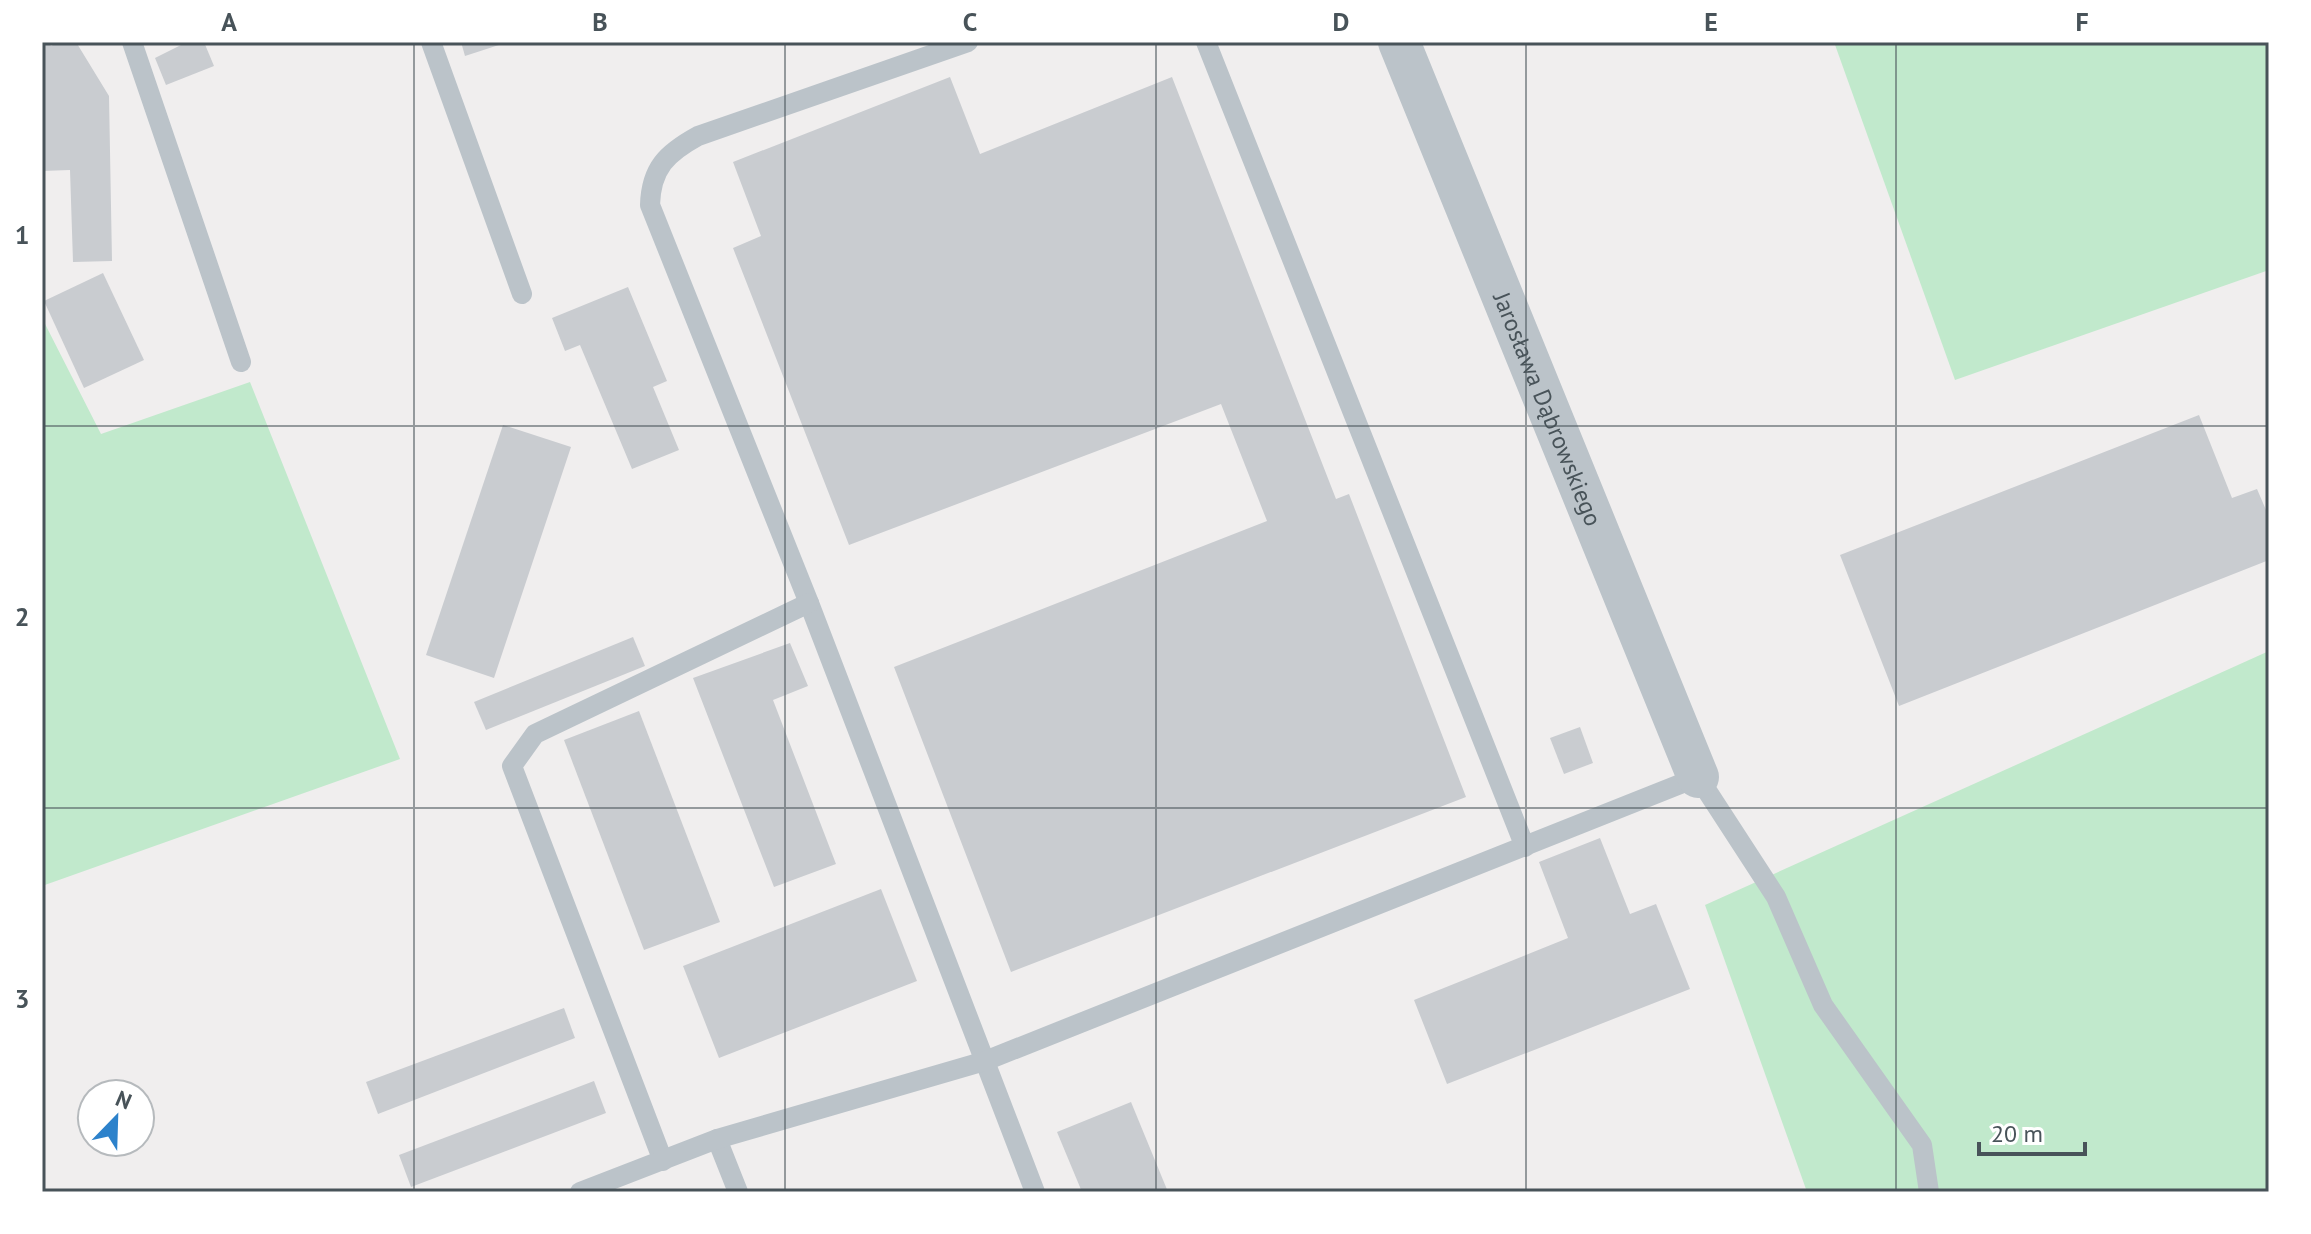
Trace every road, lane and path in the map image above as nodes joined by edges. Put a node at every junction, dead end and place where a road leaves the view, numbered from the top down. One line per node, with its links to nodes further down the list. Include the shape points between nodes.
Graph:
1 (132, 42): 7 (lane)
2 (431, 42): 6 (lane)
3 (968, 42): 8 (lane, via 698,136 679,146 651,185 650,205)
4 (1206, 42): 10 (lane)
5 (1399, 42): 9 (street, Jarosława Dąbrowskiego)
6 (522, 294)
7 (241, 362)
8 (809, 603): 11 (lane); 13 (lane, via 535,734 512,766)
9 (1698, 777): 10 (lane); 17 (lane, via 1776,897 1823,1005 1922,1145)
10 (1525, 847): 11 (lane)
11 (985, 1061): 12 (lane); 16 (lane)
12 (717, 1139): 13 (lane); 15 (lane)
13 (663, 1161): 14 (lane)
14 (580, 1192)
15 (738, 1192)
16 (1035, 1192)
17 (1929, 1192)

